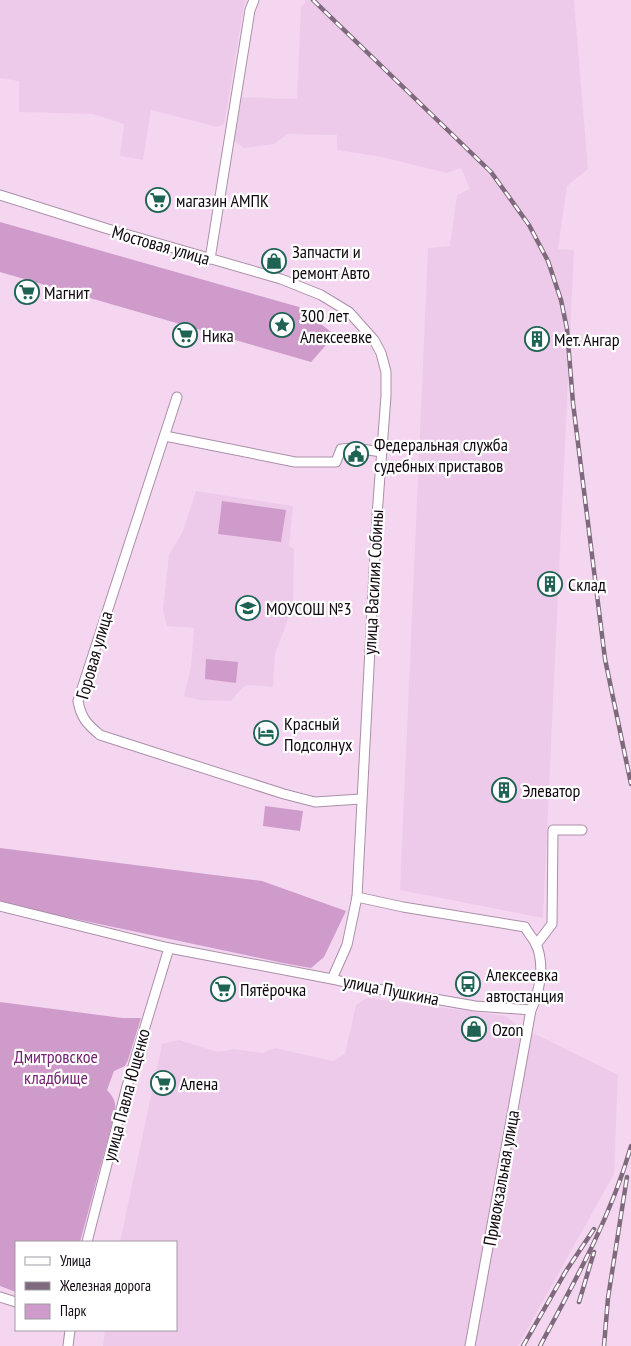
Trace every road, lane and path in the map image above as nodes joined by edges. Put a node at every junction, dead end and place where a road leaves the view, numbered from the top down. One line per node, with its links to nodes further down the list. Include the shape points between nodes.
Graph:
1 (254, 0): 3 (street)
2 (0, 196): 3 (street, Мостовая улица)
3 (210, 259): 4 (street, Мостовая улица)
4 (320, 295): 7 (street, улица Василия Собины, via 349,312 381,353 386,372)
5 (177, 397): 6 (street, Горовая улица)
6 (165, 436): 7 (street, via 295,462 336,462 341,449); 8 (street, Горовая улица, via 78,701 80,714 100,735 284,794 315,802)
7 (382, 452): 8 (street, улица Василия Собины)
8 (361, 799): 10 (street, улица Василия Собины)
9 (582, 830): 12 (street, via 553,830 552,924)
10 (358, 897): 12 (street, via 525,927); 14 (street, улица Василия Собины, via 347,945)
11 (0, 906): 13 (street, улица Пушкина)
12 (536, 945): 15 (street, via 540,971)
13 (168, 948): 14 (street, улица Пушкина); 16 (street, улица Павла Ющенко, via 127,1086)
14 (332, 979): 15 (street, улица Пушкина, via 475,1006)
15 (532, 1010): 21 (street, Привокзальная улица)
16 (87, 1241)
17 (0, 1297): 18 (street)
18 (15, 1302)
19 (70, 1331): 20 (street)
20 (68, 1346)
21 (470, 1346)

